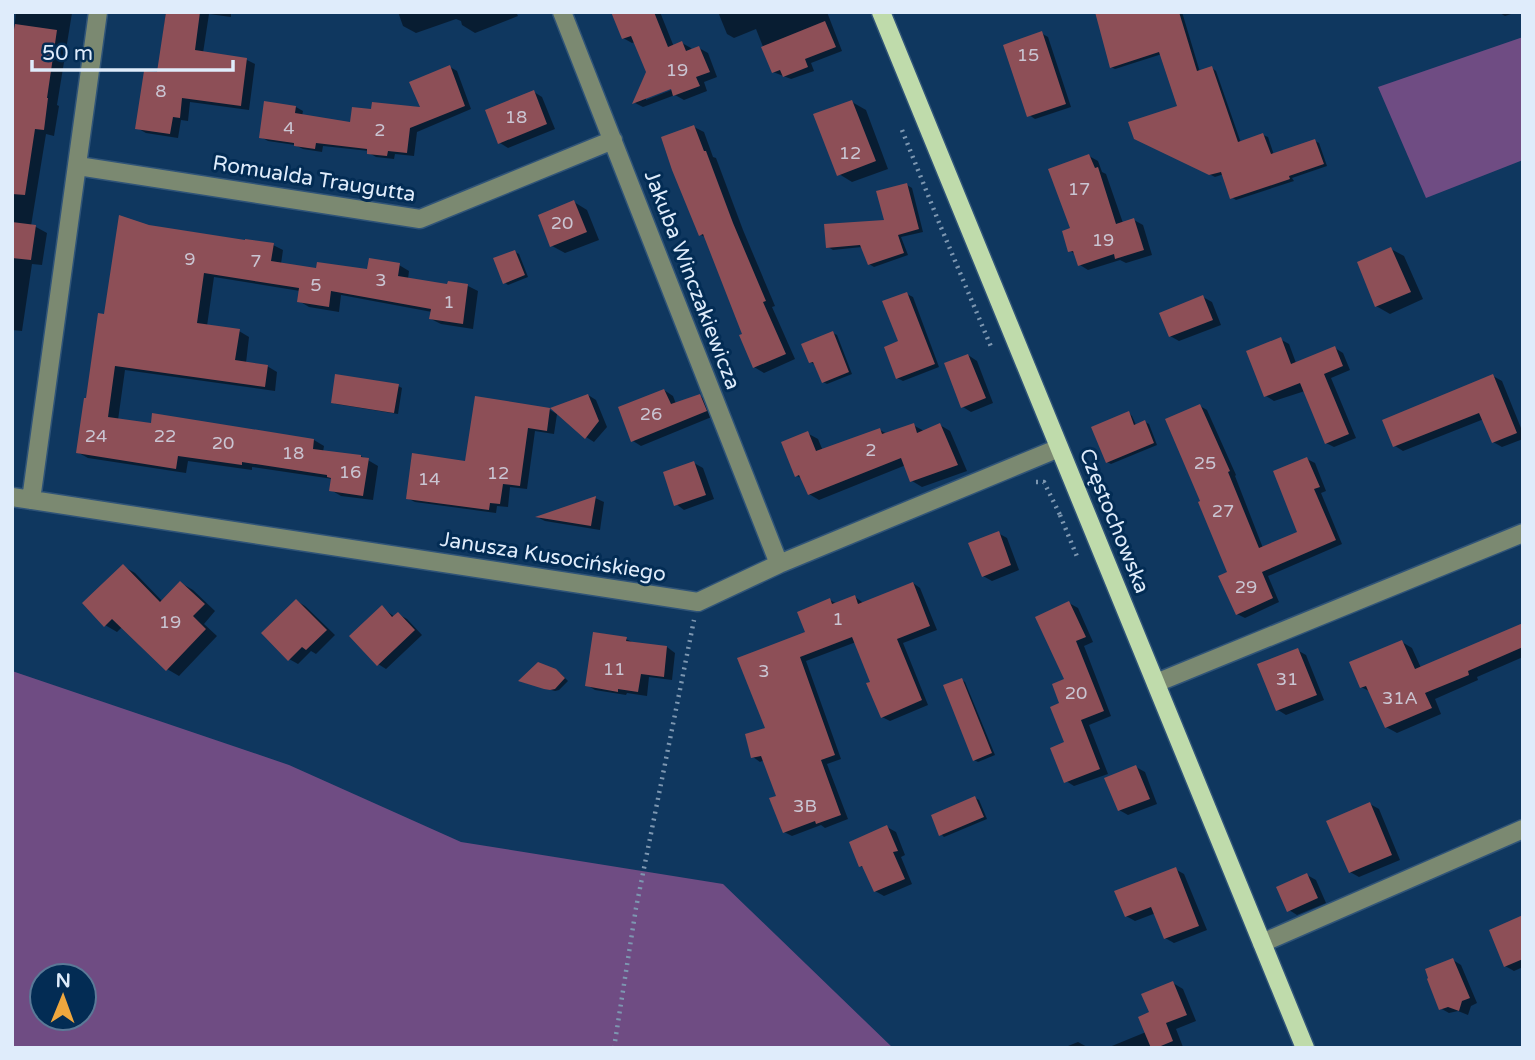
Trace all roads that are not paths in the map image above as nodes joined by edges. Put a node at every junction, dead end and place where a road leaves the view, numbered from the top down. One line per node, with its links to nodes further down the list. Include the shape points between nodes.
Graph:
1 (98, 12): 5 (street)
2 (562, 12): 4 (street, Jakuba Winczakiewicza)
3 (881, 12): 6 (main road, Częstochowska)
4 (612, 140): 5 (street, Romualda Traugutta, via 420,219); 10 (street, Jakuba Winczakiewicza)
5 (78, 166): 8 (street)
6 (1059, 448): 10 (street); 11 (main road, Częstochowska)
7 (12, 497): 8 (street, Janusza Kusocińskiego)
8 (32, 500): 10 (street, Janusza Kusocińskiego, via 698,602)
9 (1523, 533): 11 (street)
10 (779, 564)
11 (1156, 683): 13 (main road, Częstochowska)
12 (1523, 829): 13 (street)
13 (1262, 943): 14 (main road, Częstochowska)
14 (1305, 1048)

